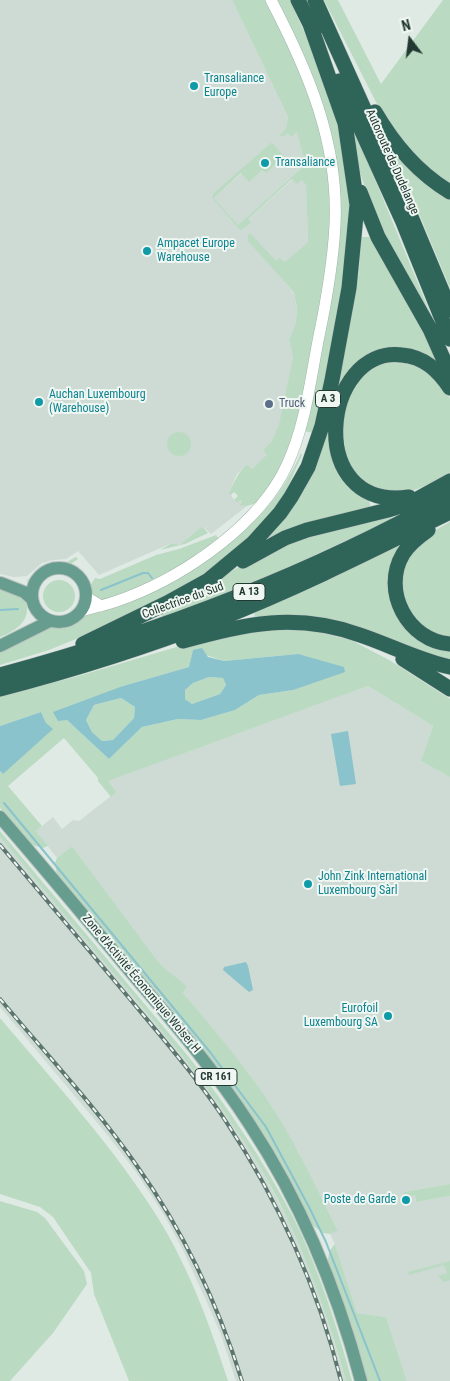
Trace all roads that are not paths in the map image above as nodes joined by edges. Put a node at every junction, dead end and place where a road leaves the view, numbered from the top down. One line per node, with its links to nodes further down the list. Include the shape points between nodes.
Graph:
1 (271, 0): 21 (main road, via 296,48 318,104 329,147 335,199 333,255 305,412 297,440 277,484 253,513 184,569 129,597)
2 (298, 0): 4 (highway, Autoroute de Dudelange / A 3)
3 (315, 0): 5 (highway, Autoroute de Dudelange)
4 (310, 24): 6 (highway, A 3, via 345,123); 9 (highway, Autoroute de Dudelange / A 3, via 403,222)
5 (340, 52): 7 (highway, via 397,144 425,174); 8 (highway, Autoroute de Dudelange)
6 (354, 176): 10 (highway, A 3, via 378,237 430,329); 16 (highway, A 3, via 358,205 349,288 322,426 308,467 268,528)
7 (450, 192)
8 (450, 310)
9 (450, 339)
10 (450, 374)
11 (450, 388): 13 (highway, A 13, via 443,377 423,360 398,354 387,355 376,358 355,375 343,394 336,416 335,433 341,462 358,485 379,496 392,498)
12 (450, 480): 13 (highway, A 13)
13 (434, 490): 16 (highway, A 13, via 388,510 285,538)
14 (450, 496): 29 (highway, Collectrice du Sud / A 13, via 347,549 214,607)
15 (450, 512): 26 (highway, via 413,541 402,555 395,586 402,613 418,633); 28 (highway, A 13, via 352,561 217,620)
16 (206, 582): 29 (highway, A 3)
17 (0, 583): 18 (main road); 20 (main road, via 24,592)
18 (35, 583): 19 (main road, via 47,571 71,571 83,583); 20 (main road)
19 (86, 597): 21 (main road); 22 (main road)
20 (34, 604): 23 (main road, via 42,617); 24 (main road, via 30,625)
21 (101, 606): 22 (main road)
22 (81, 611): 23 (main road, via 67,621)
23 (50, 621): 24 (main road)
24 (23, 634): 27 (main road)
25 (376, 642): 28 (highway, via 339,628 289,622 236,627); 30 (highway, via 420,659); 33 (highway)
26 (450, 644)
27 (0, 646)
28 (113, 657): 32 (highway, A 13)
29 (39, 665): 31 (highway, Collectrice du Sud / A 13)
30 (450, 666)
31 (0, 676)
32 (0, 689)
33 (450, 689)
34 (0, 817): 35 (main road, Zone d'Activité Économique Wolser H / CR 161, via 182,1033 250,1125 316,1246)
35 (361, 1381)

